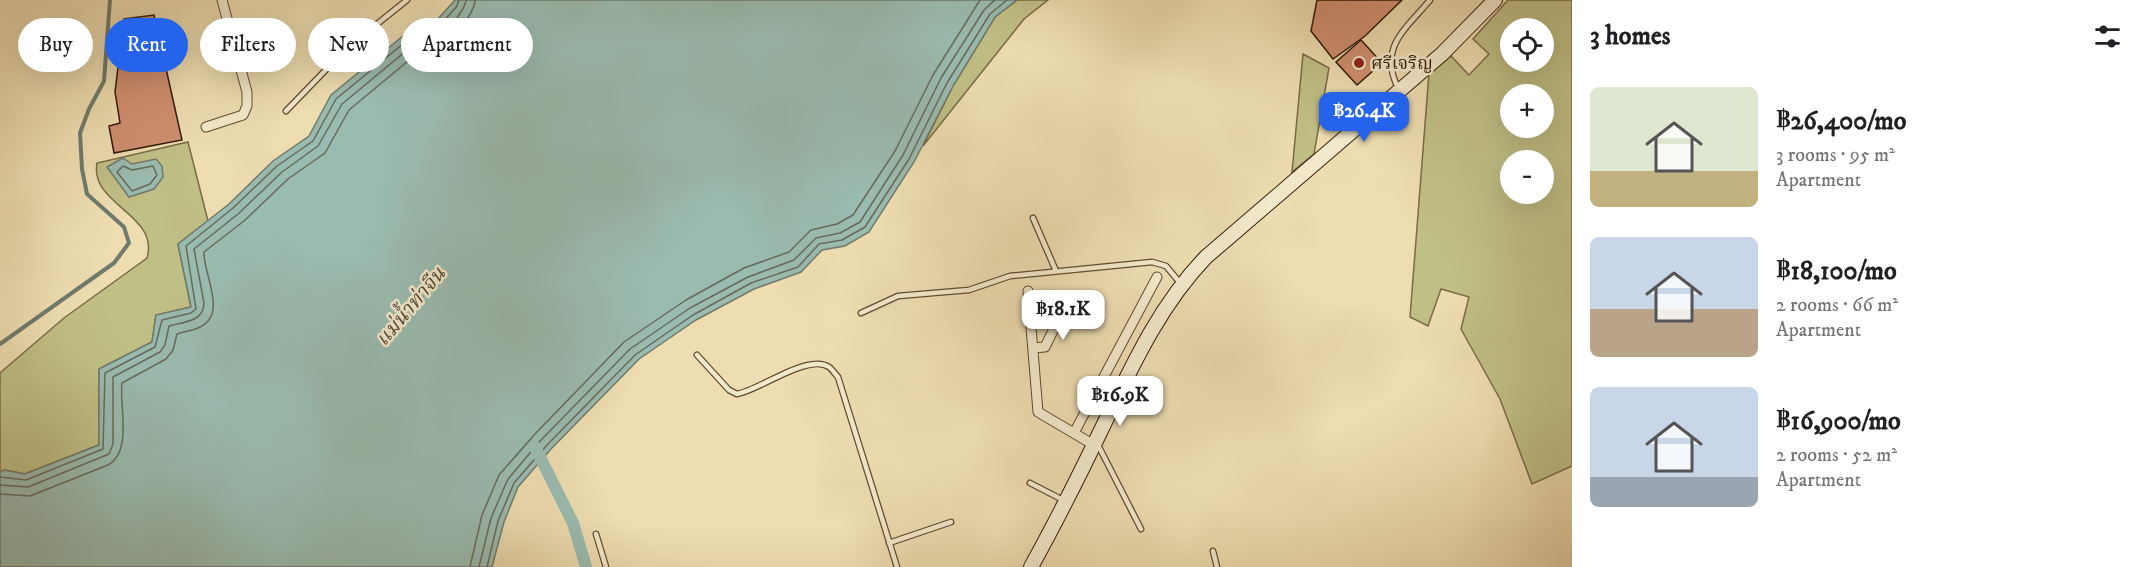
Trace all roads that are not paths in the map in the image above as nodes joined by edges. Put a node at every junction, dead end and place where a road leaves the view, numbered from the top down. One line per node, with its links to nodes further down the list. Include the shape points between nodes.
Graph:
1 (222, 0): 7 (street, via 247,92 247,106 243,115)
2 (407, 0): 6 (lane, via 347,48)
3 (1430, 0): 5 (lane, via 1391,51 1389,66)
4 (1495, 0): 5 (main road)
5 (1400, 92): 11 (main road)
6 (286, 111)
7 (206, 127)
8 (1033, 218): 9 (lane)
9 (1056, 271): 11 (lane, via 1152,262); 15 (lane, via 1010,276 969,290 898,296)
10 (1157, 277): 19 (street)
11 (1185, 279): 20 (main road, via 1140,351)
12 (1028, 291): 16 (street)
13 (1091, 308): 14 (street)
14 (1062, 312): 16 (street); 17 (street, via 1045,347)
15 (861, 313)
16 (1030, 316): 17 (street)
17 (1033, 348): 19 (street, via 1038,412)
18 (697, 356): 26 (lane, via 737,394 799,366 819,363 829,367 838,378)
19 (1074, 434): 20 (street)
20 (1095, 443): 22 (main road); 24 (lane)
21 (1030, 483): 22 (lane)
22 (1066, 501): 30 (main road)
23 (951, 522): 26 (lane)
24 (1141, 529)
25 (596, 534): 28 (lane)
26 (890, 543): 29 (lane)
27 (1213, 551): 31 (lane)
28 (606, 567)
29 (897, 567)
30 (1032, 567)
31 (1217, 567)

